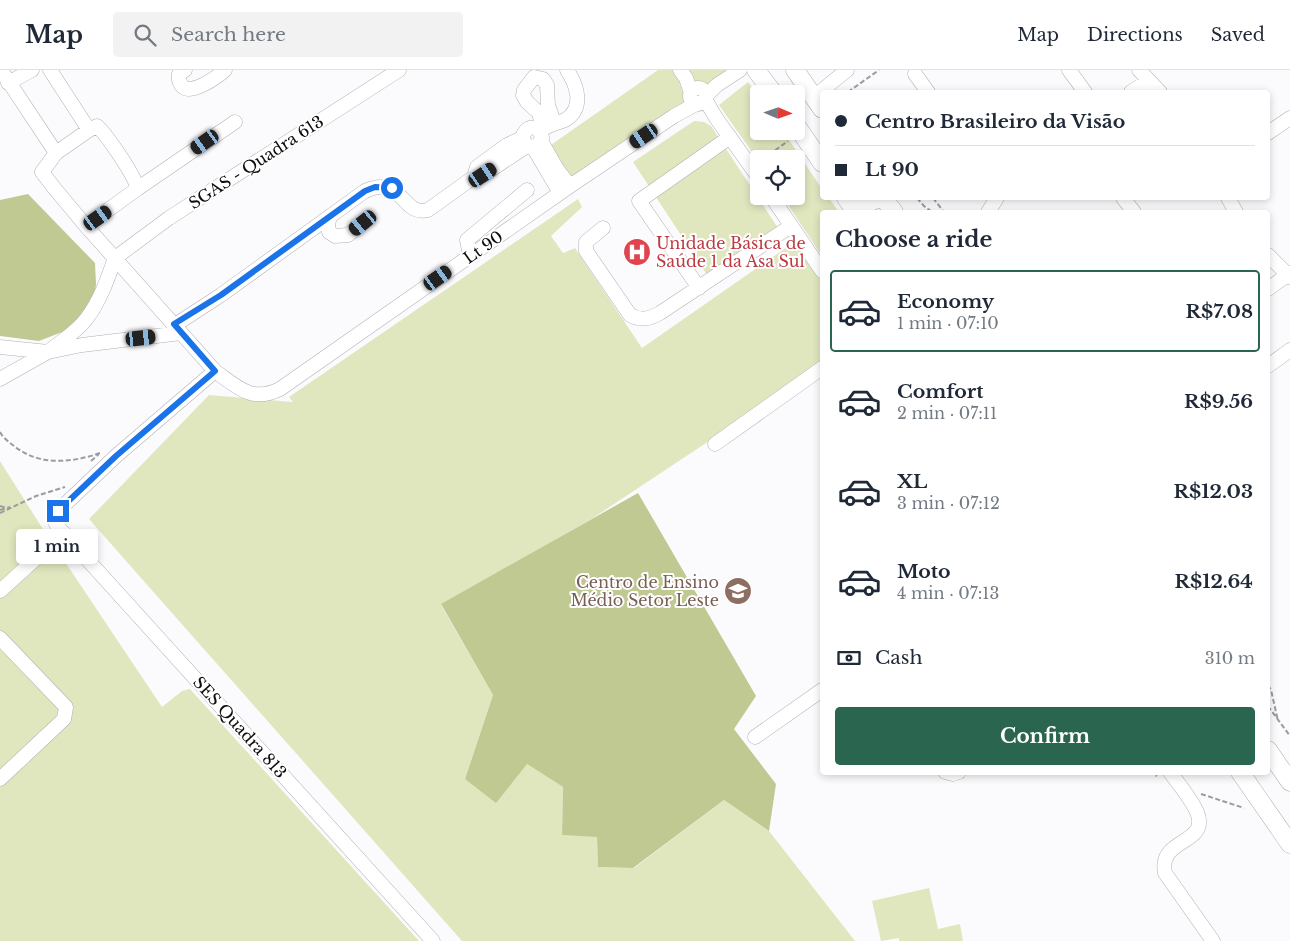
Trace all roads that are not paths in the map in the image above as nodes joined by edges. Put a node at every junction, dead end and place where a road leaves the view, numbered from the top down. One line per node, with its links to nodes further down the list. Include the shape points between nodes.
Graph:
1 (1, 70): 16 (street)
2 (32, 70): 16 (street)
3 (50, 70): 27 (street)
4 (185, 70): 5 (street, via 178,79 189,90)
5 (225, 70)
6 (399, 70): 52 (street, SGAS - Quadra 613, via 170,218)
7 (567, 70): 29 (street, via 578,94 574,110 566,119)
8 (740, 70): 23 (street, Lt 90)
9 (756, 70): 17 (main road)
10 (795, 70): 24 (main road)
11 (848, 70): 18 (street)
12 (1069, 70): 20 (street)
13 (683, 74): 23 (street)
14 (916, 74): 19 (street)
15 (1144, 75): 21 (street); 22 (street)
16 (8, 83): 32 (street)
17 (767, 85)
18 (830, 90)
19 (927, 90)
20 (1084, 90)
21 (1133, 90)
22 (1158, 90)
23 (699, 96): 30 (street); 37 (street, Lt 90)
24 (818, 103)
25 (1290, 118): 28 (street)
26 (235, 122): 35 (street)
27 (89, 130): 32 (street); 35 (street, via 96,126 101,130 129,169)
28 (1270, 132)
29 (537, 136): 37 (street); 45 (street, via 507,145 477,167 474,177 428,210 414,209 392,188 375,187)
30 (730, 137): 34 (street); 55 (street, via 639,200)
31 (805, 138): 33 (main road)
32 (56, 153): 47 (street, Lt 90, via 42,172)
33 (820, 160)
34 (750, 165)
35 (138, 189): 47 (street)
36 (526, 190): 50 (street, via 467,240)
37 (565, 190): 50 (street, Lt 90)
38 (874, 200): 42 (main road)
39 (885, 200): 43 (main road)
40 (1125, 200): 44 (street)
41 (777, 205): 48 (street)
42 (863, 210)
43 (892, 210)
44 (1132, 210)
45 (330, 216): 46 (street, via 328,224 335,236 348,235); 57 (street)
46 (363, 223)
47 (86, 226): 52 (street, Lt 90)
48 (791, 226): 53 (street); 55 (street)
49 (603, 228): 55 (street, via 586,242 586,250 630,315 642,320 650,318)
50 (470, 256): 63 (street, Lt 90, via 274,391 264,395 251,394)
51 (1270, 257): 54 (street)
52 (116, 258): 57 (street, Lt 90); 60 (street, via 88,317)
53 (820, 268)
54 (1289, 275): 56 (street)
55 (698, 288)
56 (1270, 288)
57 (178, 328): 60 (street); 63 (street, Lt 90)
58 (0, 346): 60 (street)
59 (1290, 350): 61 (street)
60 (48, 352): 64 (street)
61 (1270, 365)
62 (820, 369): 65 (street)
63 (215, 371): 66 (street, SES Quadra 813, via 58,511 55,520)
64 (0, 379)
65 (715, 444)
66 (64, 533): 67 (street); 77 (street, SES Quadra 813)
67 (0, 590)
68 (0, 638): 74 (street, via 66,707 64,718)
69 (820, 691): 70 (street)
70 (755, 737)
71 (1270, 753): 75 (main road)
72 (1172, 775): 78 (street, via 1196,811 1199,826 1196,833 1168,853 1164,860 1165,873)
73 (1242, 775): 76 (main road)
74 (0, 779)
75 (1290, 782)
76 (1290, 844)
77 (433, 941)
78 (1213, 941)

